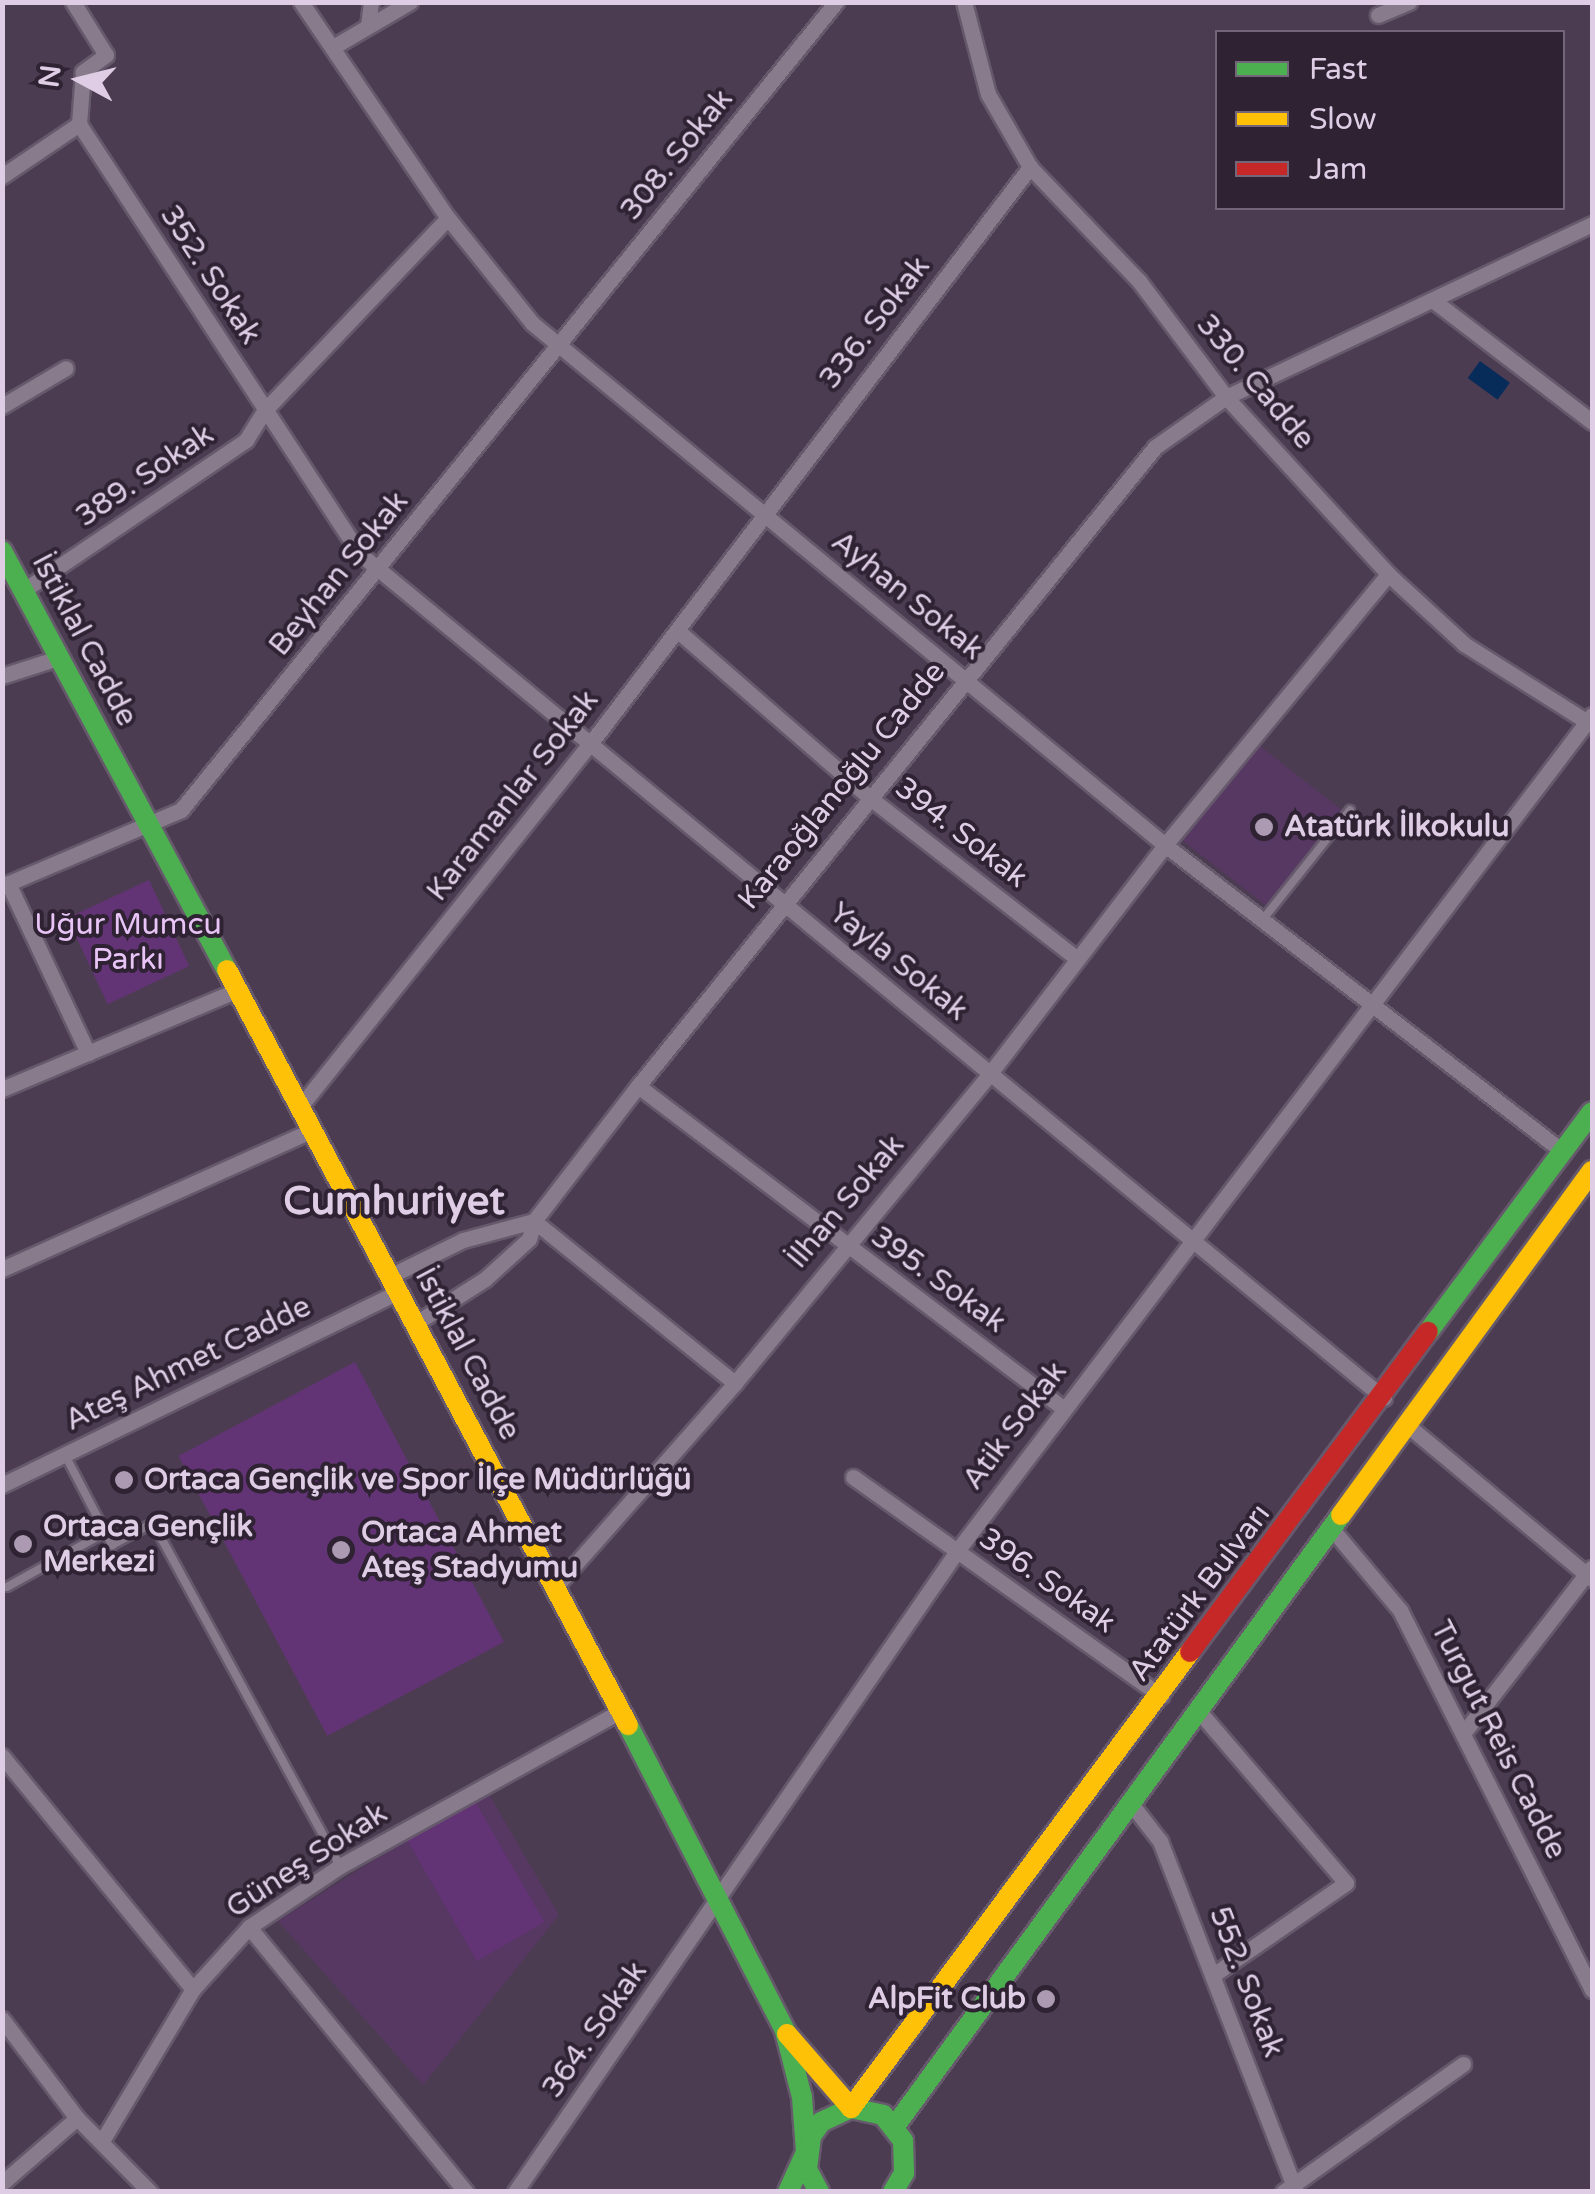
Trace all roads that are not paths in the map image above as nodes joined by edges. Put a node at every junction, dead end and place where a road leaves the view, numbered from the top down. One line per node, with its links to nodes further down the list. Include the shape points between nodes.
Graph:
1 (73, 2): 11 (street, via 106,55 84,72)
2 (301, 2): 10 (street, Ayhan Sokak)
3 (371, 2): 9 (street)
4 (410, 2): 9 (street)
5 (836, 2): 17 (street, 308. Sokak)
6 (964, 2): 12 (street, 330. Cadde, via 988,94)
7 (1408, 2): 8 (street)
8 (1378, 15)
9 (368, 26): 10 (street)
10 (334, 47): 14 (street, Ayhan Sokak)
11 (79, 124): 13 (street); 21 (street, 352. Sokak)
12 (1030, 167): 19 (street, 330. Cadde, via 1138,282); 23 (street, 336. Sokak)
13 (2, 176)
14 (448, 218): 17 (street, Ayhan Sokak, via 506,298); 21 (street, 389. Sokak)
15 (1592, 224): 16 (street, Karaoğlanoğlu Cadde)
16 (1434, 301): 19 (street, Karaoğlanoğlu Cadde); 22 (street)
17 (561, 342): 23 (street, Ayhan Sokak); 25 (street, Beyhan Sokak)
18 (66, 368): 20 (street)
19 (1226, 397): 26 (street, 330. Cadde); 31 (street, Karaoğlanoğlu Cadde, via 1155,448)
20 (2, 406)
21 (265, 410): 25 (street, 352. Sokak); 27 (street, 389. Sokak, via 246,440)
22 (1592, 422)
23 (763, 513): 28 (street, Karamanlar Sokak); 31 (street, Ayhan Sokak)
24 (2, 551): 27 (main road, İstiklal Cadde)
25 (378, 571): 33 (street, Yayla Sokak); 36 (street, Beyhan Sokak, via 181,810)
26 (1388, 574): 32 (street, 330. Cadde, via 1464,644); 37 (street, İlhan Sokak)
27 (24, 590): 29 (main road, İstiklal Cadde)
28 (678, 631): 33 (street, Karamanlar Sokak); 34 (street, 394. Sokak)
29 (58, 658): 30 (street); 36 (main road, İstiklal Cadde)
30 (2, 676)
31 (964, 677): 34 (street, Karaoğlanoğlu Cadde); 37 (street, Ayhan Sokak)
32 (1591, 721): 43 (street, Atik Sokak)
33 (590, 744): 39 (street, Yayla Sokak); 48 (street, Karamanlar Sokak)
34 (870, 798): 39 (street, Karaoğlanoğlu Cadde); 41 (street, 394. Sokak)
35 (1350, 810): 40 (lane)
36 (147, 822): 38 (street, Beyhan Sokak); 42 (main road, İstiklal Cadde)
37 (1165, 845): 40 (street, Ayhan Sokak); 41 (street, İlhan Sokak)
38 (5, 885): 44 (street)
39 (782, 904): 45 (street, Yayla Sokak); 47 (street, Karaoğlanoğlu Cadde)
40 (1264, 918): 43 (street, Ayhan Sokak)
41 (1076, 958): 45 (street, İlhan Sokak)
42 (237, 990): 44 (street); 48 (main road, İstiklal Cadde)
43 (1374, 999): 51 (street, Ayhan Sokak); 54 (street, Atik Sokak)
44 (88, 1053): 46 (street)
45 (991, 1072): 54 (street, Yayla Sokak); 55 (street, İlhan Sokak)
46 (4, 1083)
47 (638, 1086): 53 (street, Karaoğlanoğlu Cadde); 55 (street, 395. Sokak)
48 (299, 1108): 50 (main road, İstiklal Cadde)
49 (1592, 1112): 51 (main road, Atatürk Bulvarı)
50 (312, 1132): 56 (street); 57 (main road, İstiklal Cadde)
51 (1562, 1151): 60 (main road, Atatürk Bulvarı)
52 (1591, 1176): 62 (main road)
53 (534, 1222): 57 (street, via 462,1240); 58 (street, Karaoğlanoğlu Cadde, via 529,1239 485,1279); 59 (street)
54 (1192, 1240): 60 (street, Yayla Sokak); 61 (street, Atik Sokak)
55 (843, 1246): 59 (street, İlhan Sokak); 61 (street, 395. Sokak, via 859,1249)
56 (2, 1269)
57 (394, 1284): 58 (main road, İstiklal Cadde); 63 (street, Ateş Ahmet Cadde)
58 (416, 1322): 70 (main road, İstiklal Cadde)
59 (735, 1383): 70 (street, İlhan Sokak)
60 (1384, 1398): 72 (main road, Atatürk Bulvarı)
61 (1062, 1408): 68 (street, Atik Sokak)
62 (1406, 1424): 66 (main road); 69 (street)
63 (65, 1455): 65 (street, Ateş Ahmet Cadde); 67 (lane)
64 (853, 1476): 68 (street, 396. Sokak)
65 (2, 1484)
66 (1332, 1530): 73 (main road); 75 (street, Turgut Reis Cadde, via 1400,1610)
67 (106, 1532): 71 (lane); 78 (lane, via 112,1545 153,1523)
68 (957, 1551): 72 (street, 396. Sokak); 79 (street, Atik Sokak)
69 (1591, 1573): 75 (street)
70 (557, 1585): 74 (main road, İstiklal Cadde)
71 (7, 1588)
72 (1160, 1696): 88 (main road, Atatürk Bulvarı)
73 (1197, 1709): 77 (main road); 82 (street, via 1346,1883)
74 (620, 1710): 78 (street, Güneş Sokak); 79 (main road, İstiklal Cadde)
75 (1465, 1730): 81 (street, Turgut Reis Cadde)
76 (2, 1756): 83 (street)
77 (1130, 1801): 82 (street, 552. Sokak, via 1160,1841); 90 (main road)
78 (340, 1866): 80 (street, Güneş Sokak)
79 (720, 1900): 86 (main road, İstiklal Cadde); 98 (street, 364. Sokak)
80 (249, 1927): 83 (street, Güneş Sokak); 97 (street)
81 (1590, 1970): 84 (street, Turgut Reis Cadde)
82 (1216, 1974): 95 (street, 552. Sokak)
83 (193, 1989): 91 (street, Güneş Sokak)
84 (1592, 1990)
85 (2, 2019): 89 (street)
86 (785, 2031): 88 (main road); 92 (main road, via 802,2098)
87 (1463, 2064): 95 (street)
88 (851, 2108): 90 (main road, via 883,2115); 92 (main road, Atatürk Bulvarı, via 821,2122)
89 (76, 2118): 91 (street); 93 (street)
90 (896, 2126): 94 (main road, via 906,2157)
91 (102, 2141): 96 (street)
92 (806, 2152): 99 (main road); 100 (main road)
93 (2, 2183)
94 (896, 2190)
95 (1291, 2190)
96 (150, 2192)
97 (466, 2192)
98 (515, 2192)
99 (788, 2192)
100 (819, 2192)

